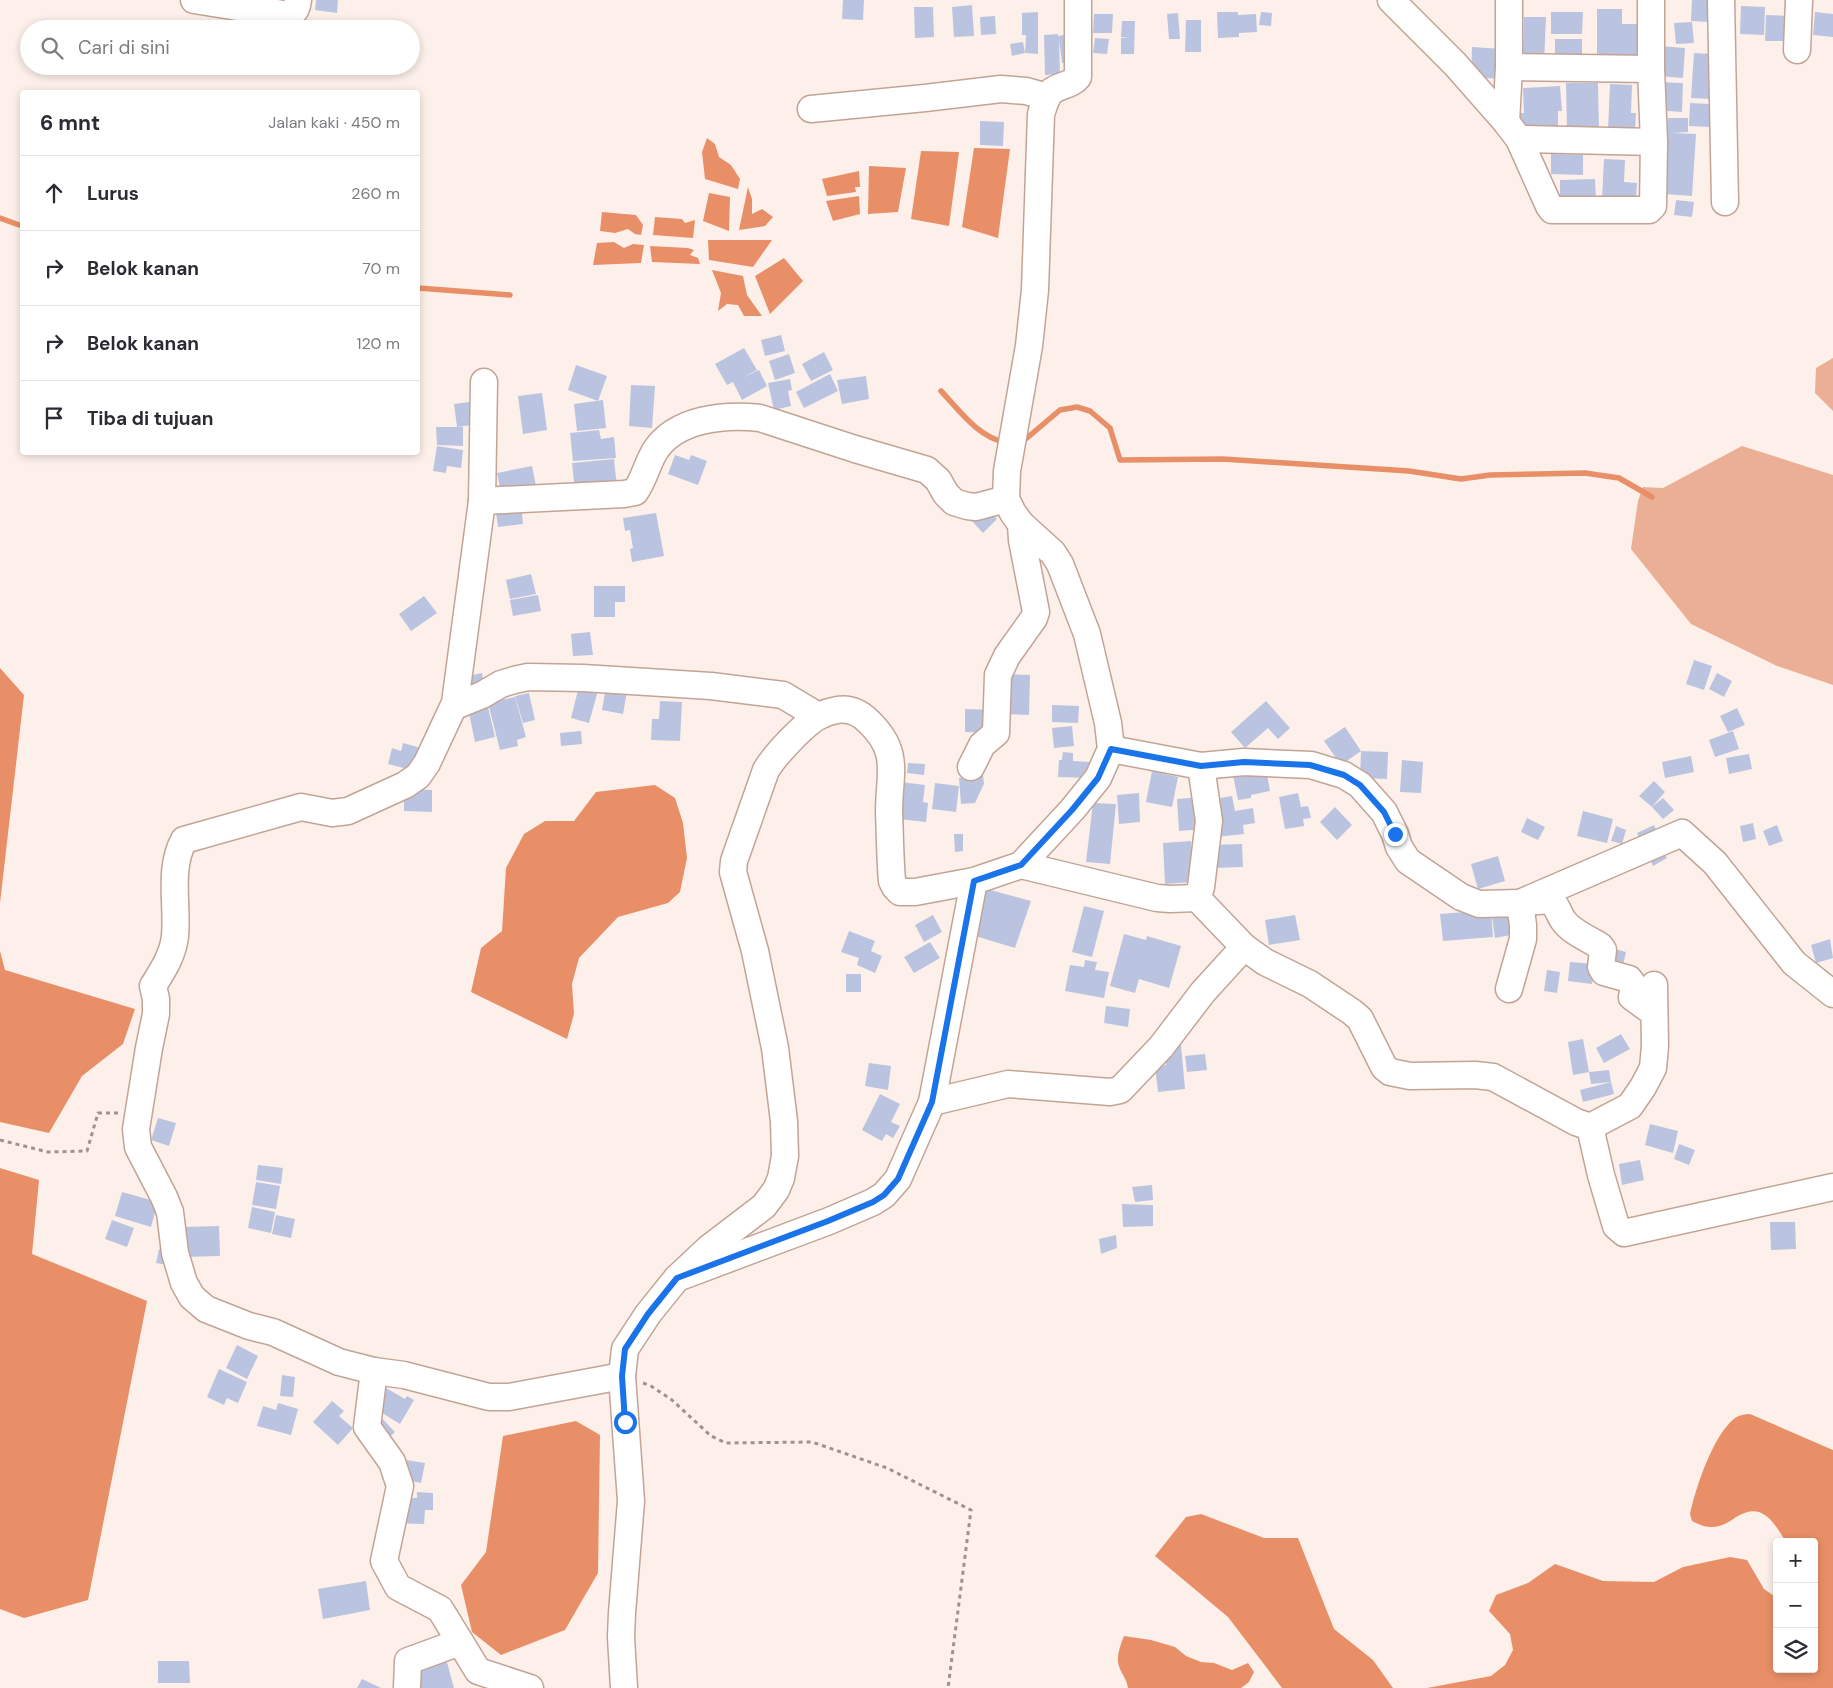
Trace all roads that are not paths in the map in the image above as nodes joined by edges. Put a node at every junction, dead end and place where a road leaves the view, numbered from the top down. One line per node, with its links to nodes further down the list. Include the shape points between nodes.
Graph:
1 (194, 0): 2 (street, via 289,14 297,7)
2 (298, 0)
3 (1078, 0): 12 (street, via 1078,77 1053,90)
4 (1391, 0): 14 (street, via 1455,64)
5 (1508, 0): 10 (street)
6 (1651, 0): 11 (street)
7 (1723, 0): 16 (street)
8 (1799, 0): 9 (street)
9 (1798, 50)
10 (1509, 67): 11 (street); 14 (street)
11 (1651, 69): 15 (street)
12 (1047, 97): 13 (street, via 1001,89); 18 (street, via 1041,114 1032,321 1007,470)
13 (811, 109)
14 (1512, 130): 15 (street); 15 (street, via 1552,210 1652,209)
15 (1654, 142)
16 (1725, 202)
17 (484, 382): 19 (street)
18 (1006, 499): 19 (street, via 976,507 954,502 927,470 752,417 699,421 678,431 655,451 635,492); 20 (street)
19 (482, 501): 21 (street)
20 (1021, 524): 23 (street, via 1053,553 1060,564 1087,634); 25 (street, via 1036,612 998,675 996,734 982,745)
21 (455, 706): 22 (street, via 514,680 528,677 583,678 711,686 783,695); 39 (street, via 418,776 380,798 348,811 332,813 301,807 184,840 178,850 172,952 153,986 156,1014 136,1129 138,1148 170,1212 178,1266 192,1297 206,1309 273,1332 340,1362)
22 (818, 716): 27 (street, via 847,709 854,711 875,728 887,745 892,766 889,809 894,888 906,893); 38 (street, via 772,760 766,770 733,872 755,952 775,1048 784,1121 785,1156 781,1178 764,1206 709,1248)
23 (1111, 749): 24 (street); 26 (street, via 1098,778)
24 (1201, 766): 28 (street, via 1209,821 1202,887); 29 (street, via 1244,762 1294,763 1344,775 1360,785 1384,812 1408,861 1461,897 1479,904)
25 (971, 767)
26 (1021, 865): 27 (street); 28 (street, via 1157,898)
27 (974, 881): 35 (street)
28 (1197, 898): 30 (street)
29 (1520, 903): 32 (street, via 1523,939); 33 (street, via 1682,833 1715,863 1794,963); 34 (street, via 1550,900 1570,928 1603,950 1601,967 1604,972 1629,978 1633,984 1632,997)
30 (1244, 947): 35 (street, via 1203,992 1161,1047 1120,1090 1110,1092 1019,1083); 36 (street, via 1352,1012 1360,1019 1384,1067 1390,1072 1419,1077 1493,1077)
31 (1654, 984): 34 (street)
32 (1509, 989)
33 (1833, 994)
34 (1654, 1013): 36 (street, via 1653,1068 1643,1087 1630,1106)
35 (932, 1102): 38 (street, via 898,1179 884,1195 828,1221)
36 (1590, 1127): 37 (street, via 1616,1226 1624,1233)
37 (1833, 1187)
38 (677, 1278): 40 (street, via 625,1349)
39 (374, 1371): 40 (street, via 404,1374 499,1398); 41 (street, via 367,1427 392,1462 400,1486 384,1561 398,1587 440,1609)
40 (622, 1376): 44 (street, via 631,1501 621,1637)
41 (460, 1642): 42 (street, via 408,1661); 43 (street, via 478,1671)
42 (407, 1688)
43 (530, 1688)
44 (624, 1688)

